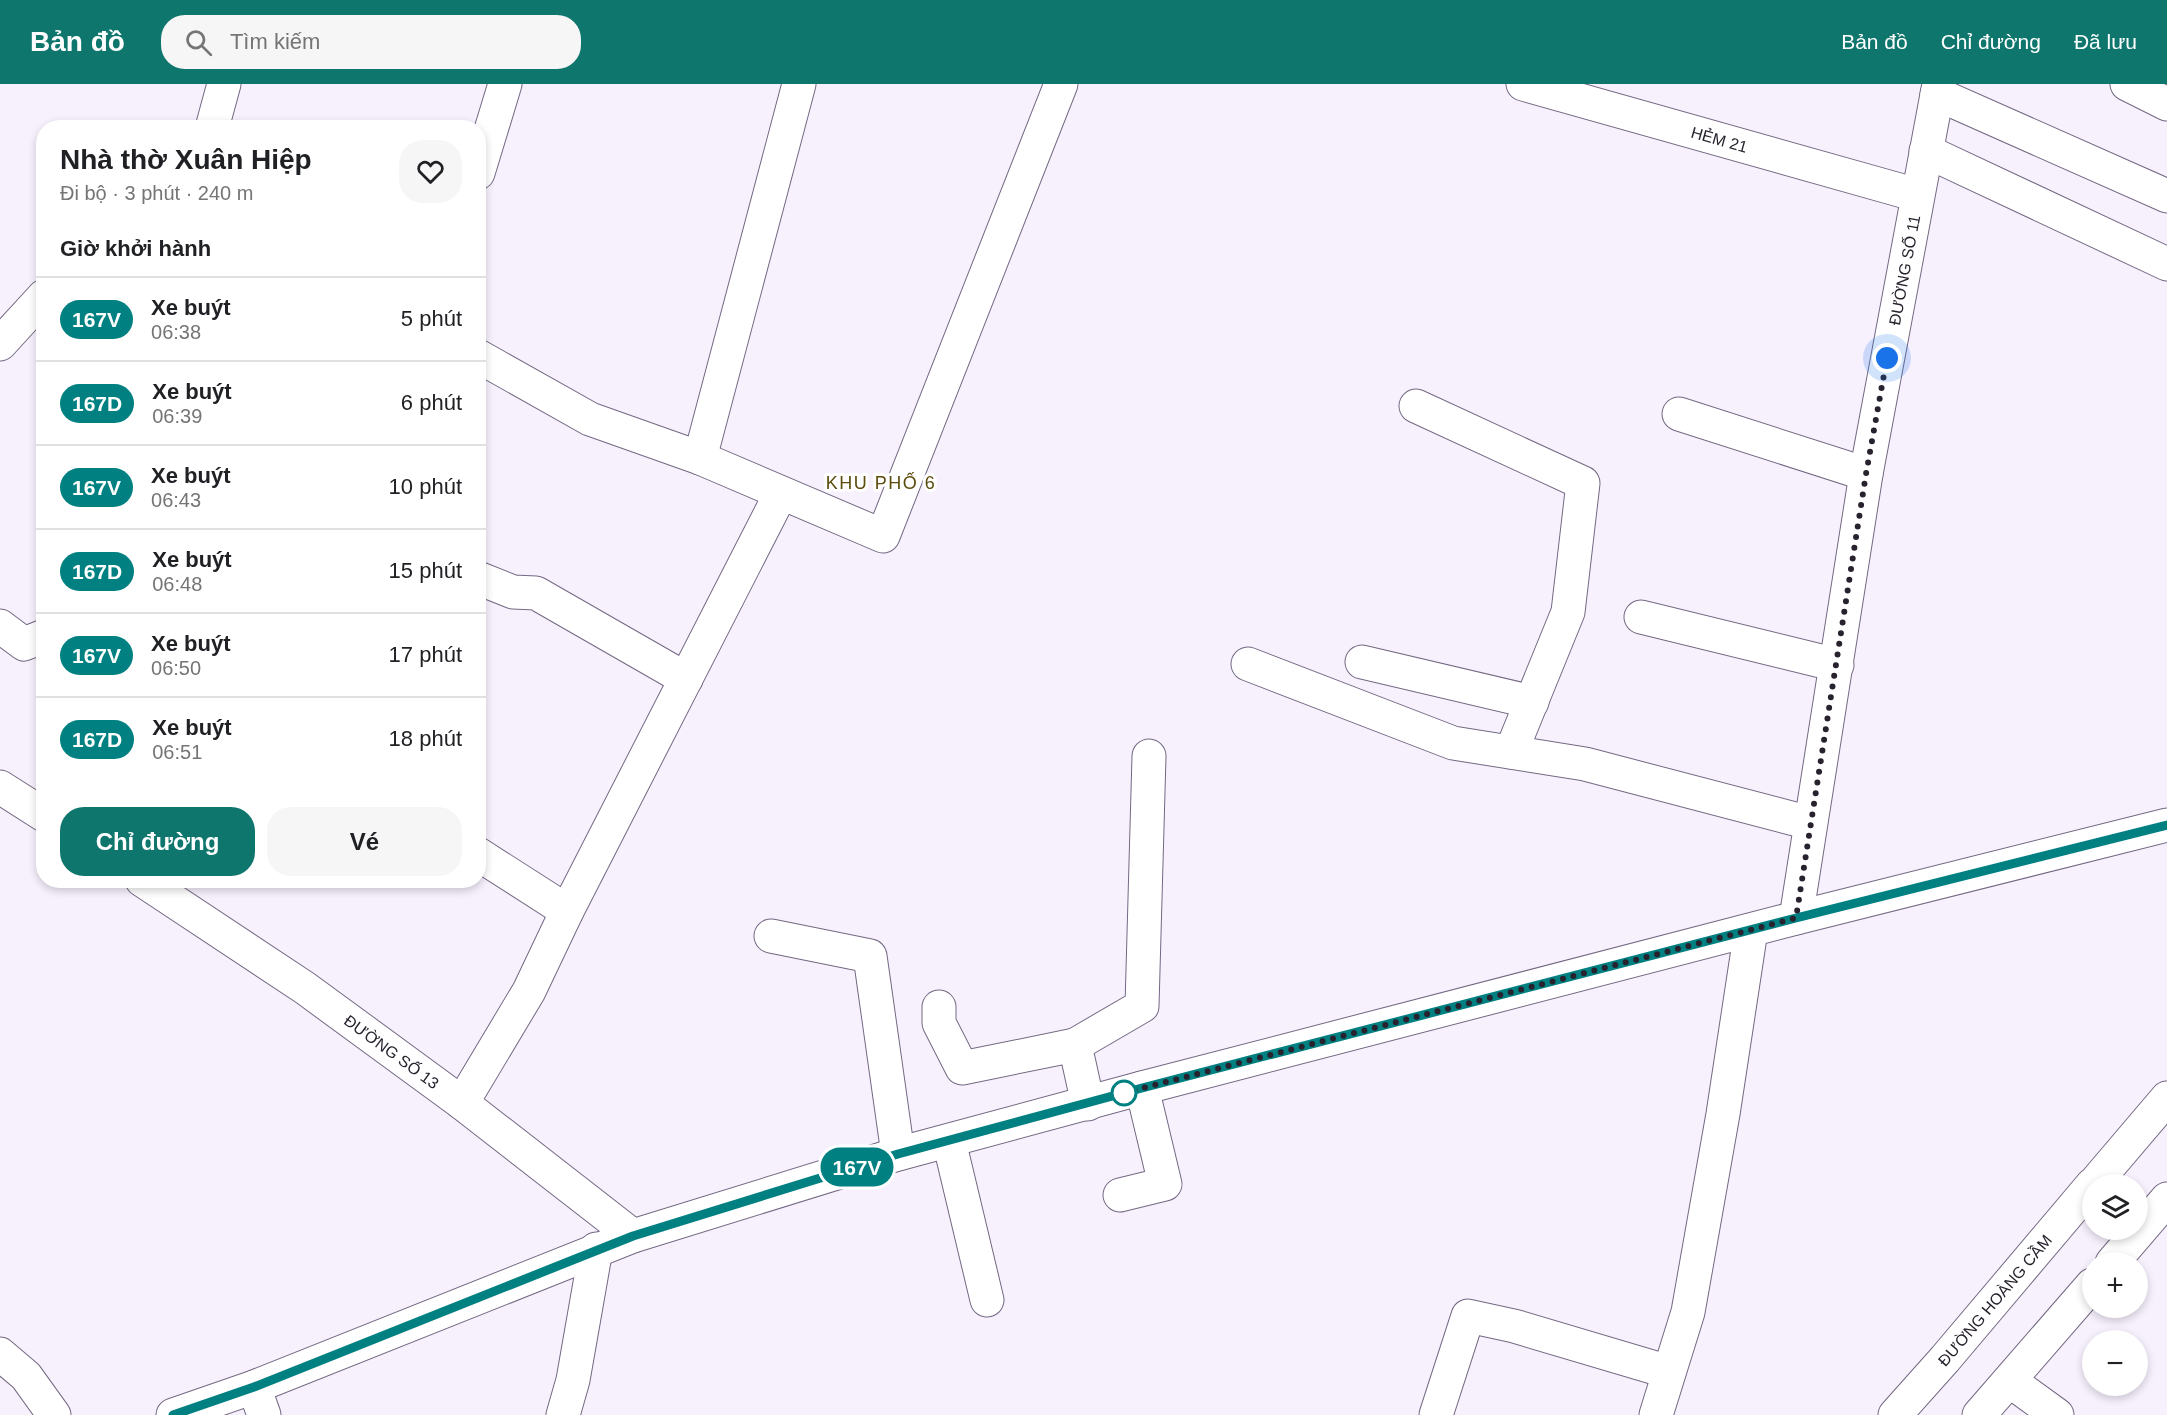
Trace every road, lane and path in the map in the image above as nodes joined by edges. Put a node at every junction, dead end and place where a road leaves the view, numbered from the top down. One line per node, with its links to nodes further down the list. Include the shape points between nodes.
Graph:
1 (224, 84): 9 (street)
2 (505, 84): 10 (street)
3 (799, 84): 20 (street)
4 (1061, 84): 22 (street, via 882,536)
5 (1523, 84): 12 (street, HẺM 21)
6 (2127, 84): 8 (street)
7 (1938, 89): 11 (street, ĐƯỜNG SỐ 11); 13 (street)
8 (2167, 104)
9 (214, 120)
10 (486, 147)
11 (1926, 151): 12 (street, ĐƯỜNG SỐ 11); 14 (street)
12 (1917, 195): 21 (street, ĐƯỜNG SỐ 11)
13 (2167, 195)
14 (2167, 264)
15 (36, 305): 16 (street)
16 (0, 345)
17 (486, 360): 20 (street, via 590,418)
18 (1416, 406): 31 (street, via 1583,483 1568,612)
19 (1679, 414): 21 (street)
20 (700, 458): 22 (street)
21 (1866, 474): 29 (street, ĐƯỜNG SỐ 11)
22 (781, 493): 30 (street)
23 (486, 581): 30 (street, via 513,592 536,593)
24 (1641, 617): 29 (street)
25 (0, 626): 26 (street, via 24,644)
26 (36, 639)
27 (1362, 662): 31 (street)
28 (1248, 664): 32 (street, via 1453,743)
29 (1837, 664): 36 (street, ĐƯỜNG SỐ 11)
30 (686, 679): 40 (street)
31 (1532, 702): 32 (street)
32 (1511, 752): 36 (street, via 1585,764)
33 (1149, 756): 45 (street, via 1142,1006)
34 (5, 800): 35 (street)
35 (36, 812)
36 (1810, 824): 41 (street, ĐƯỜNG SỐ 11)
37 (2167, 825): 41 (street)
38 (486, 859): 40 (street)
39 (154, 888): 48 (street, ĐƯỜNG SỐ 13, via 305,988)
40 (567, 911): 48 (street, via 529,991)
41 (1796, 918): 42 (street)
42 (1751, 930): 46 (street); 62 (street, via 1724,1114 1688,1312)
43 (771, 936): 51 (street, via 870,956)
44 (939, 1007): 45 (street, via 939,1023 962,1068)
45 (1075, 1045): 49 (street)
46 (1142, 1088): 49 (street); 53 (street, via 1165,1184)
47 (2167, 1098): 52 (street, ĐƯỜNG HOÀNG CẦM)
48 (462, 1103): 56 (street, ĐƯỜNG SỐ 13)
49 (1088, 1104): 50 (street)
50 (949, 1141): 51 (street); 60 (street)
51 (898, 1154): 56 (street)
52 (2102, 1174)
53 (1120, 1195)
54 (2082, 1198): 70 (street, ĐƯỜNG HOÀNG CẦM)
55 (2167, 1199): 58 (street)
56 (633, 1236): 57 (street)
57 (596, 1249): 64 (street); 67 (street)
58 (2121, 1252)
59 (2082, 1298): 63 (street)
60 (987, 1300)
61 (0, 1354): 65 (street, via 26,1376)
62 (1669, 1372): 68 (street, via 1468,1316); 69 (street)
63 (2010, 1381): 71 (street); 72 (street)
64 (259, 1401): 66 (street)
65 (54, 1415)
66 (173, 1415)
67 (563, 1415)
68 (1436, 1415)
69 (1656, 1415)
70 (1895, 1415)
71 (1979, 1415)
72 (2056, 1415)

